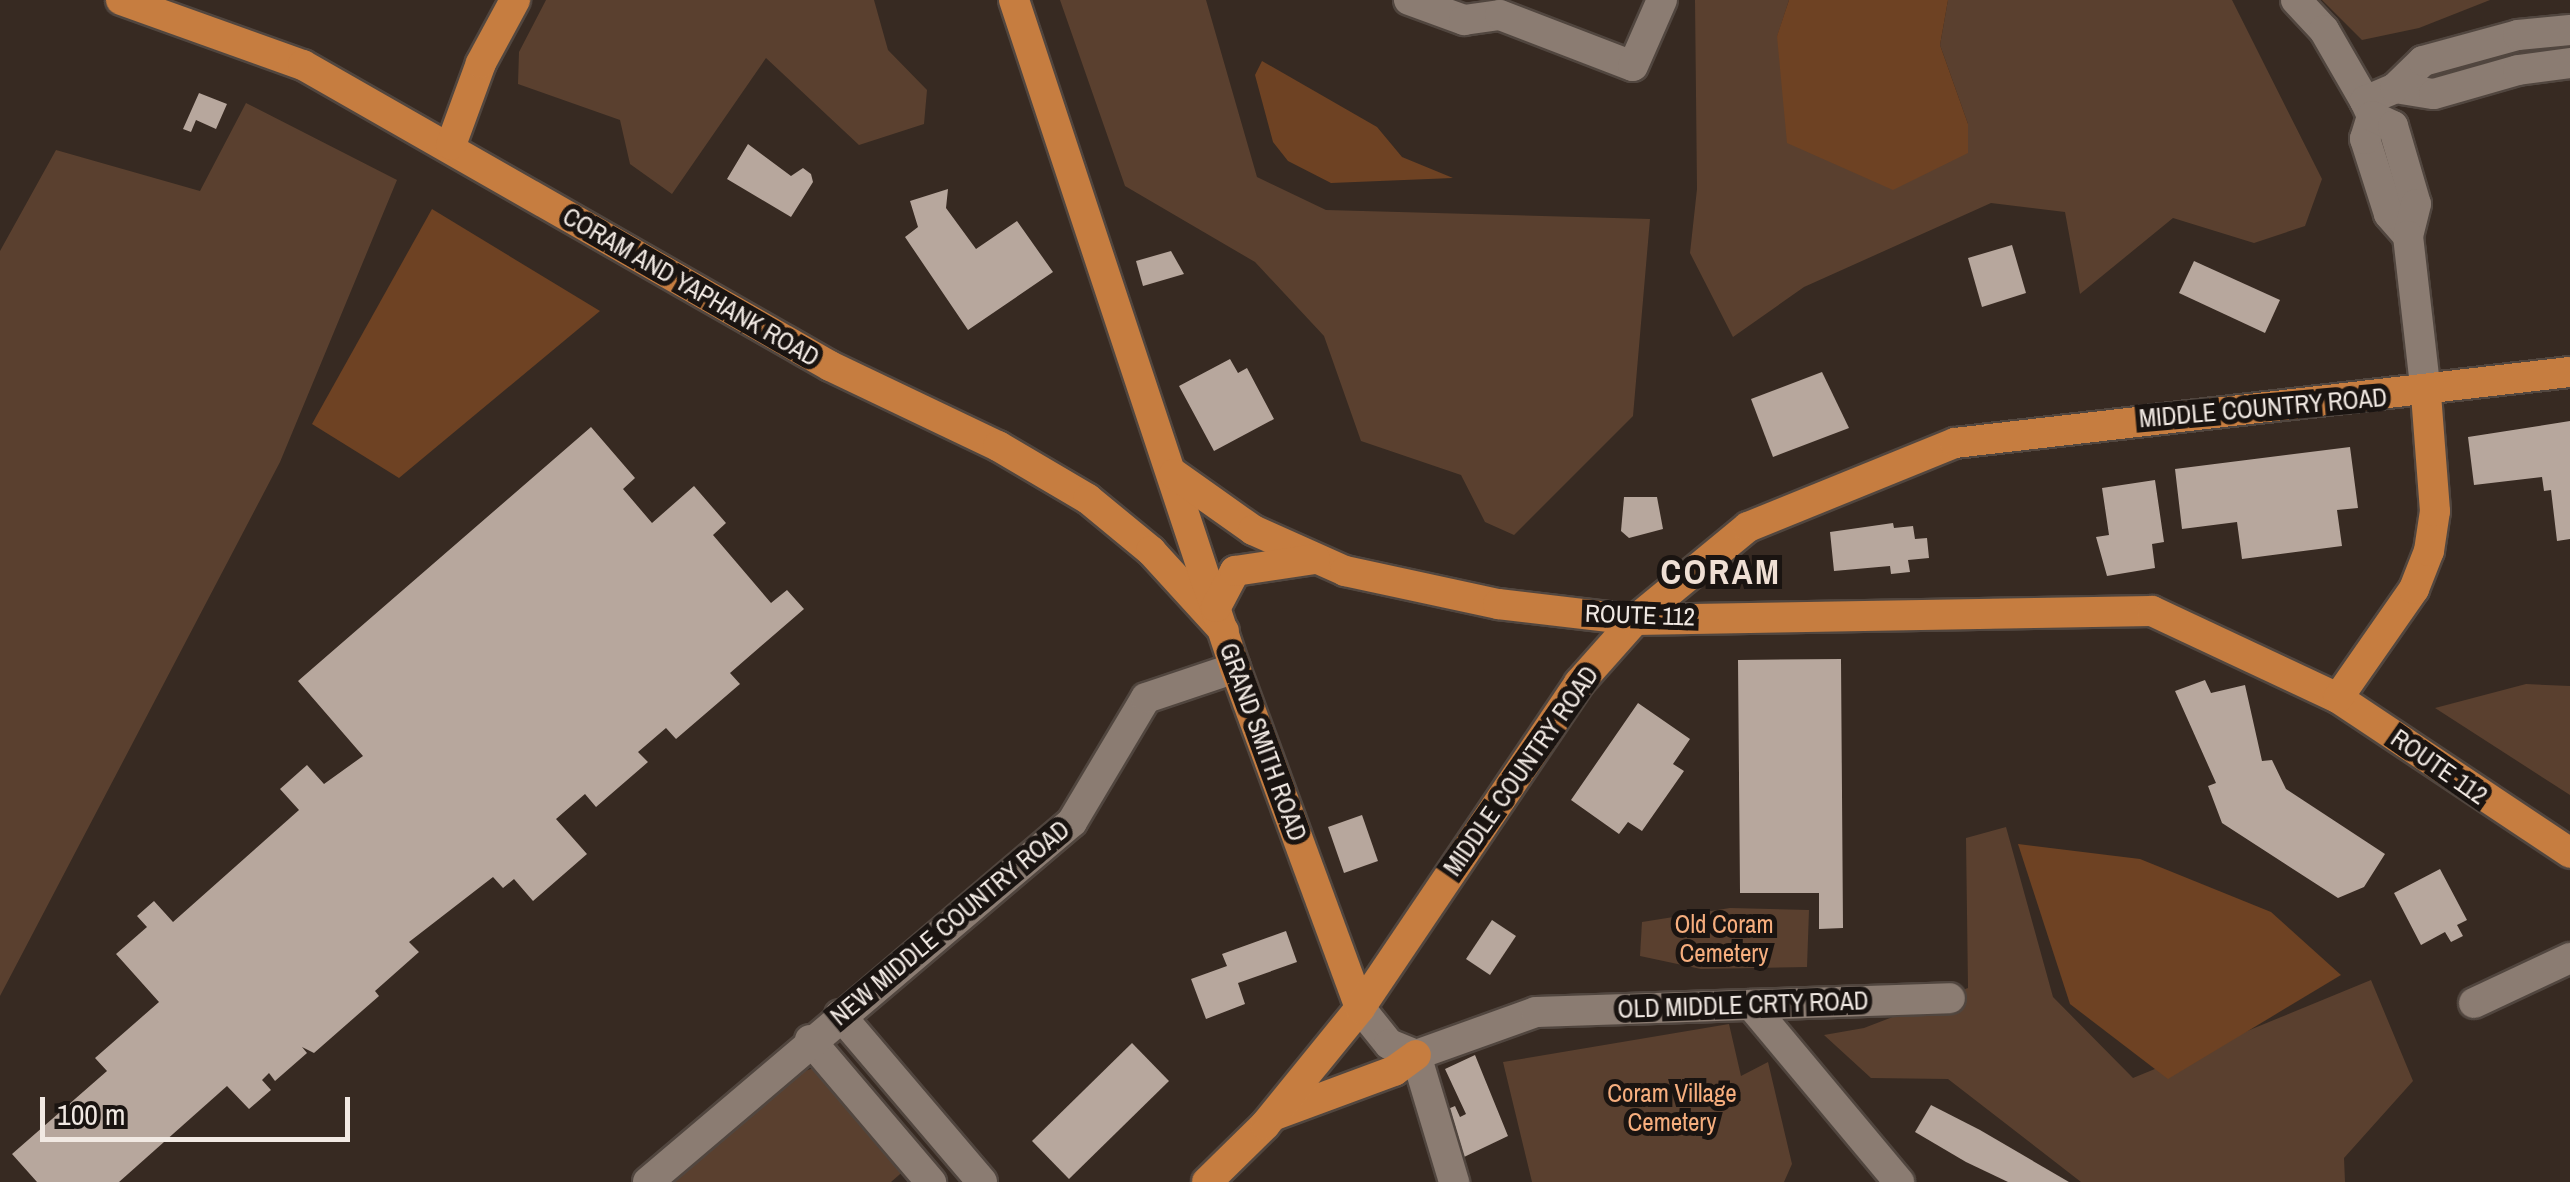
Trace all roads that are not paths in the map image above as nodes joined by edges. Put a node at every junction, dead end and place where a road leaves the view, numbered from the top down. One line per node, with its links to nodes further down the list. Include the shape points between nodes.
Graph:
1 (121, 0): 11 (main road, CORAM AND YAPHANK ROAD, via 303,66)
2 (515, 0): 11 (main road, via 481,64)
3 (1014, 0): 14 (main road)
4 (1408, 0): 5 (street, via 1464,20 1500,16 1633,66)
5 (1662, 0)
6 (2296, 0): 10 (street, via 2324,30)
7 (2570, 30): 9 (street, via 2518,35 2423,61)
8 (2570, 64): 9 (street, via 2518,70 2434,94)
9 (2395, 88): 10 (street)
10 (2368, 109): 13 (street, via 2396,134 2416,204 2408,236)
11 (451, 146): 16 (main road, CORAM AND YAPHANK ROAD, via 780,338 998,446 1088,499)
12 (2570, 372): 13 (main road, MIDDLE COUNTRY ROAD)
13 (2426, 393): 17 (main road, MIDDLE COUNTRY ROAD, via 1955,443 1748,528); 19 (main road, via 2435,511 2428,551 2414,589)
14 (1174, 474): 15 (main road, ROUTE 112, via 1254,530); 16 (main road, GRAND SMITH ROAD)
15 (1318, 559): 16 (main road, via 1235,571); 17 (main road, ROUTE 112, via 1345,572 1498,604)
16 (1220, 619): 18 (main road, GRAND SMITH ROAD)
17 (1635, 620): 19 (main road, ROUTE 112, via 2152,611); 25 (main road, MIDDLE COUNTRY ROAD, via 1569,698)
18 (1236, 668): 25 (main road, GRAND SMITH ROAD); 26 (street, NEW MIDDLE COUNTRY ROAD, via 1146,698 1072,822)
19 (2338, 698): 20 (main road, ROUTE 112)
20 (2570, 853)
21 (2570, 958): 23 (street)
22 (1950, 998): 24 (street, OLD MIDDLE CRTY ROAD)
23 (2474, 1003)
24 (1751, 1005): 28 (street, OLD MIDDLE CRTY ROAD, via 1536,1012); 35 (street)
25 (1360, 1008): 28 (street, via 1390,1044); 29 (main road, MIDDLE COUNTRY ROAD)
26 (840, 1015): 27 (street, NEW MIDDLE COUNTRY ROAD); 32 (street)
27 (810, 1040): 30 (street, NEW MIDDLE COUNTRY ROAD); 31 (street)
28 (1416, 1055): 29 (main road, via 1394,1071); 34 (street)
29 (1272, 1116): 33 (main road, MIDDLE COUNTRY ROAD)
30 (648, 1182)
31 (931, 1182)
32 (982, 1182)
33 (1206, 1182)
34 (1454, 1182)
35 (1898, 1182)

